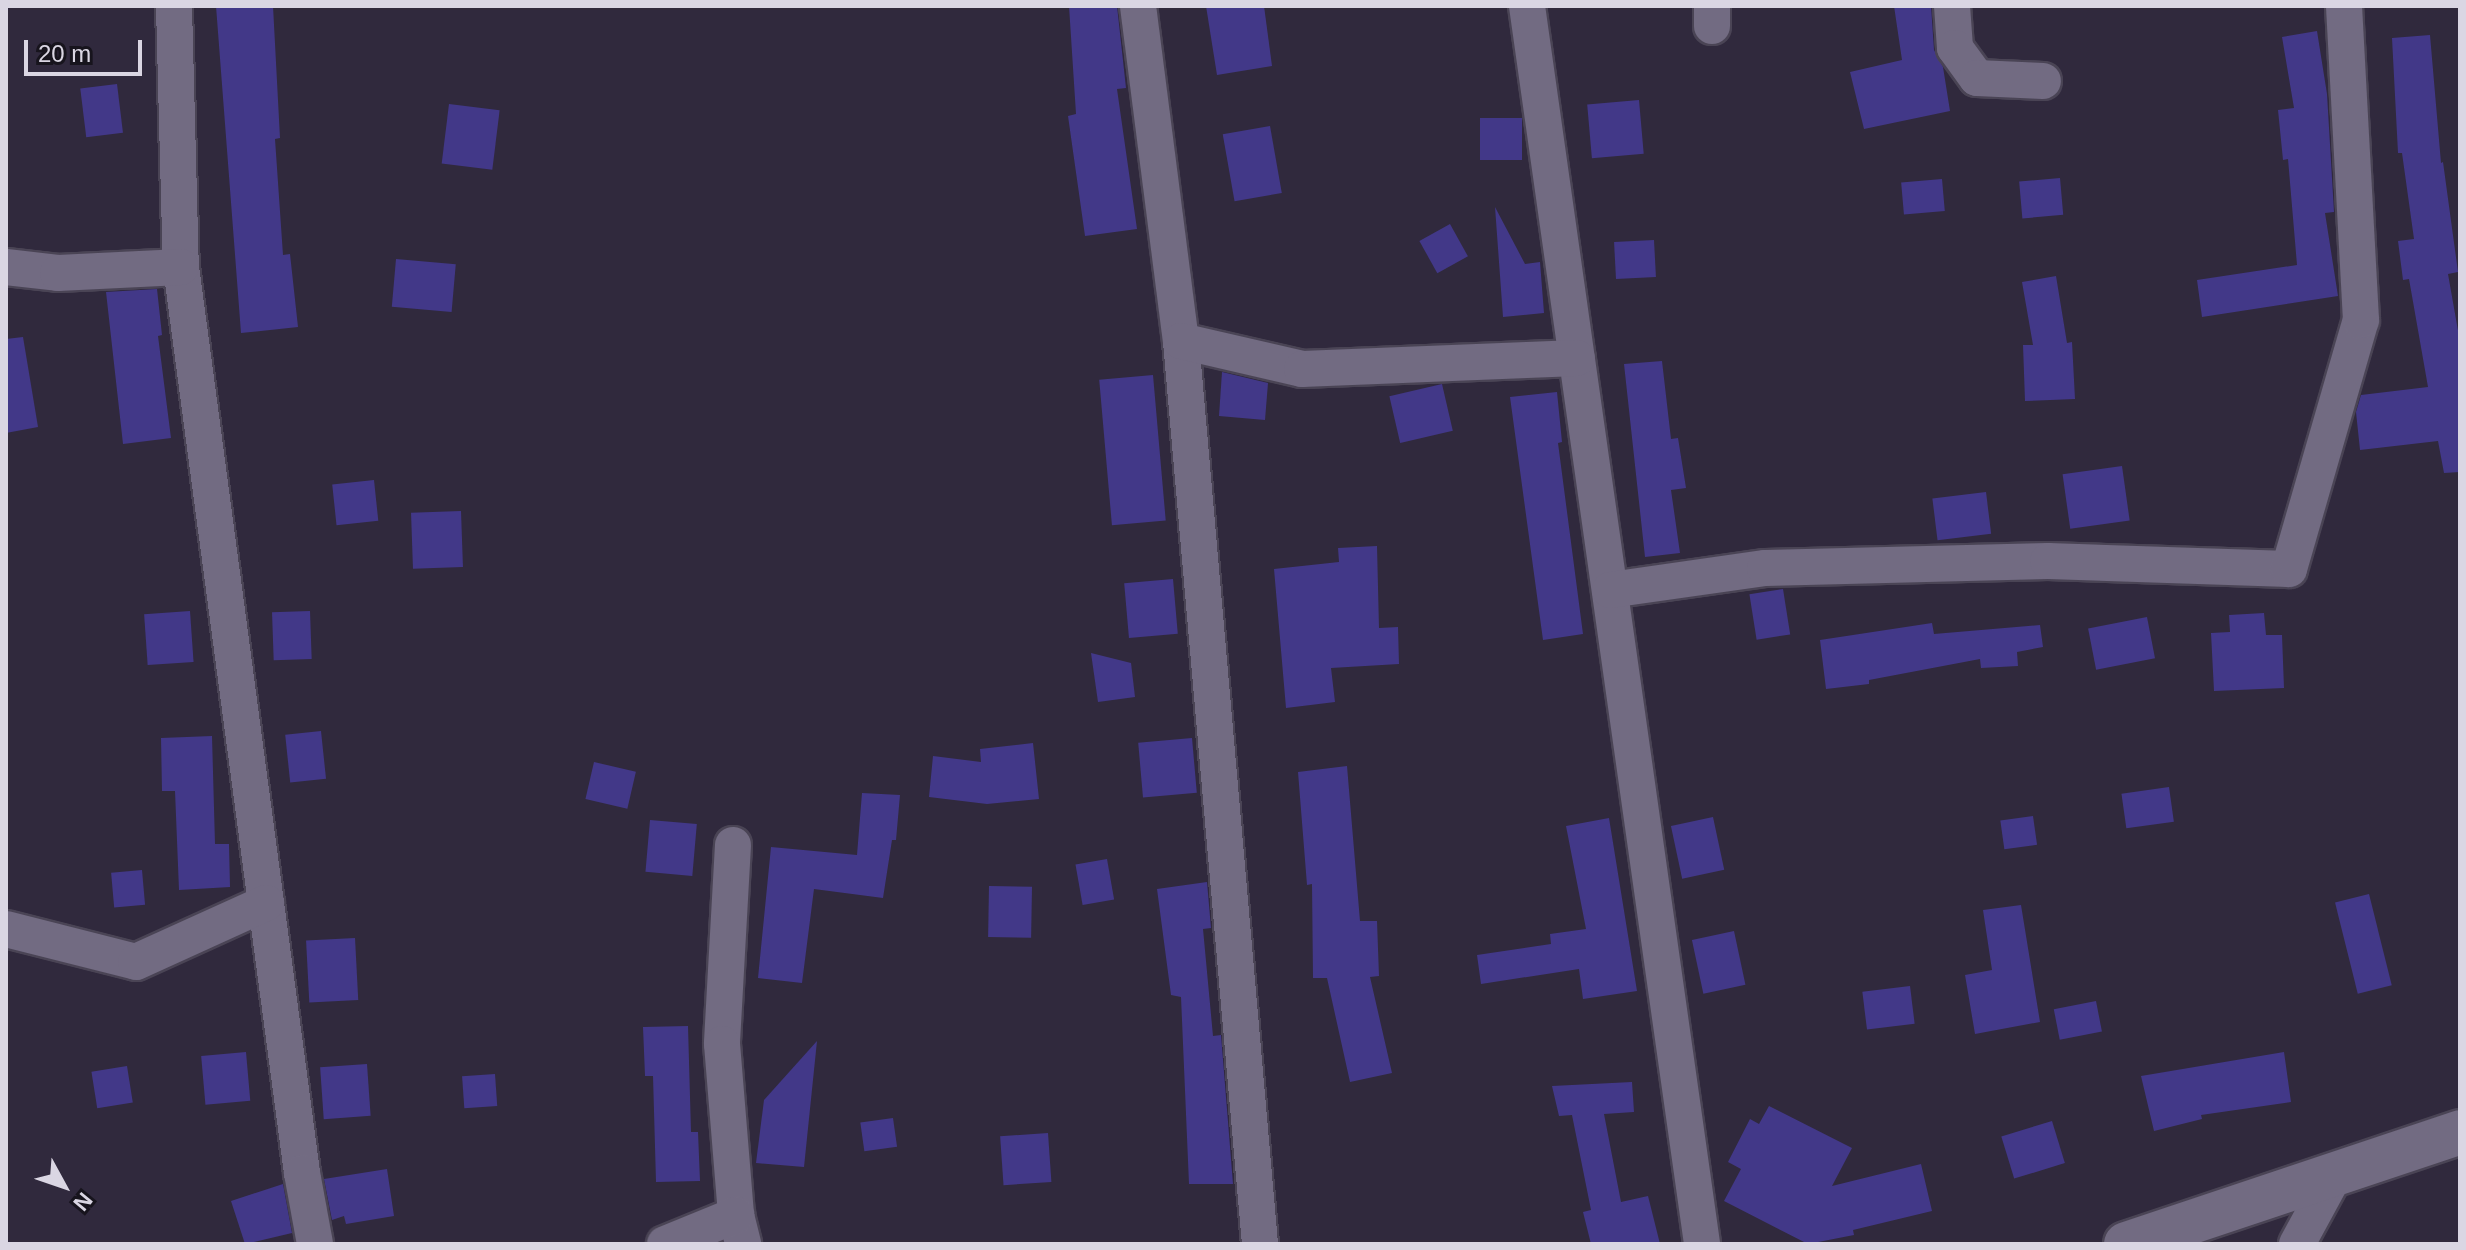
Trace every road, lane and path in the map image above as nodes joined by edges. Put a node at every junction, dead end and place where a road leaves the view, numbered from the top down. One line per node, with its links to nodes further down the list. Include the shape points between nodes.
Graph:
1 (174, 6): 8 (street)
2 (1138, 6): 9 (street)
3 (1527, 6): 10 (street)
4 (1952, 6): 6 (street, via 1955,48 1977,78)
5 (2344, 6): 11 (street, via 2361,320 2289,569 2048,561 1765,568)
6 (2043, 81)
7 (6, 267): 8 (street, via 58,273)
8 (181, 267): 13 (street)
9 (1181, 341): 10 (street, via 1302,369); 20 (street)
10 (1577, 358): 11 (street)
11 (1610, 590): 21 (street)
12 (733, 845): 17 (street, via 722,1044)
13 (266, 903): 14 (street, via 136,962); 18 (street)
14 (6, 929)
15 (2460, 1132): 16 (main road)
16 (2335, 1174): 22 (main road); 23 (street)
17 (740, 1230): 19 (street)
18 (315, 1244)
19 (665, 1244)
20 (1260, 1244)
21 (1702, 1244)
22 (2126, 1244)
23 (2297, 1244)

